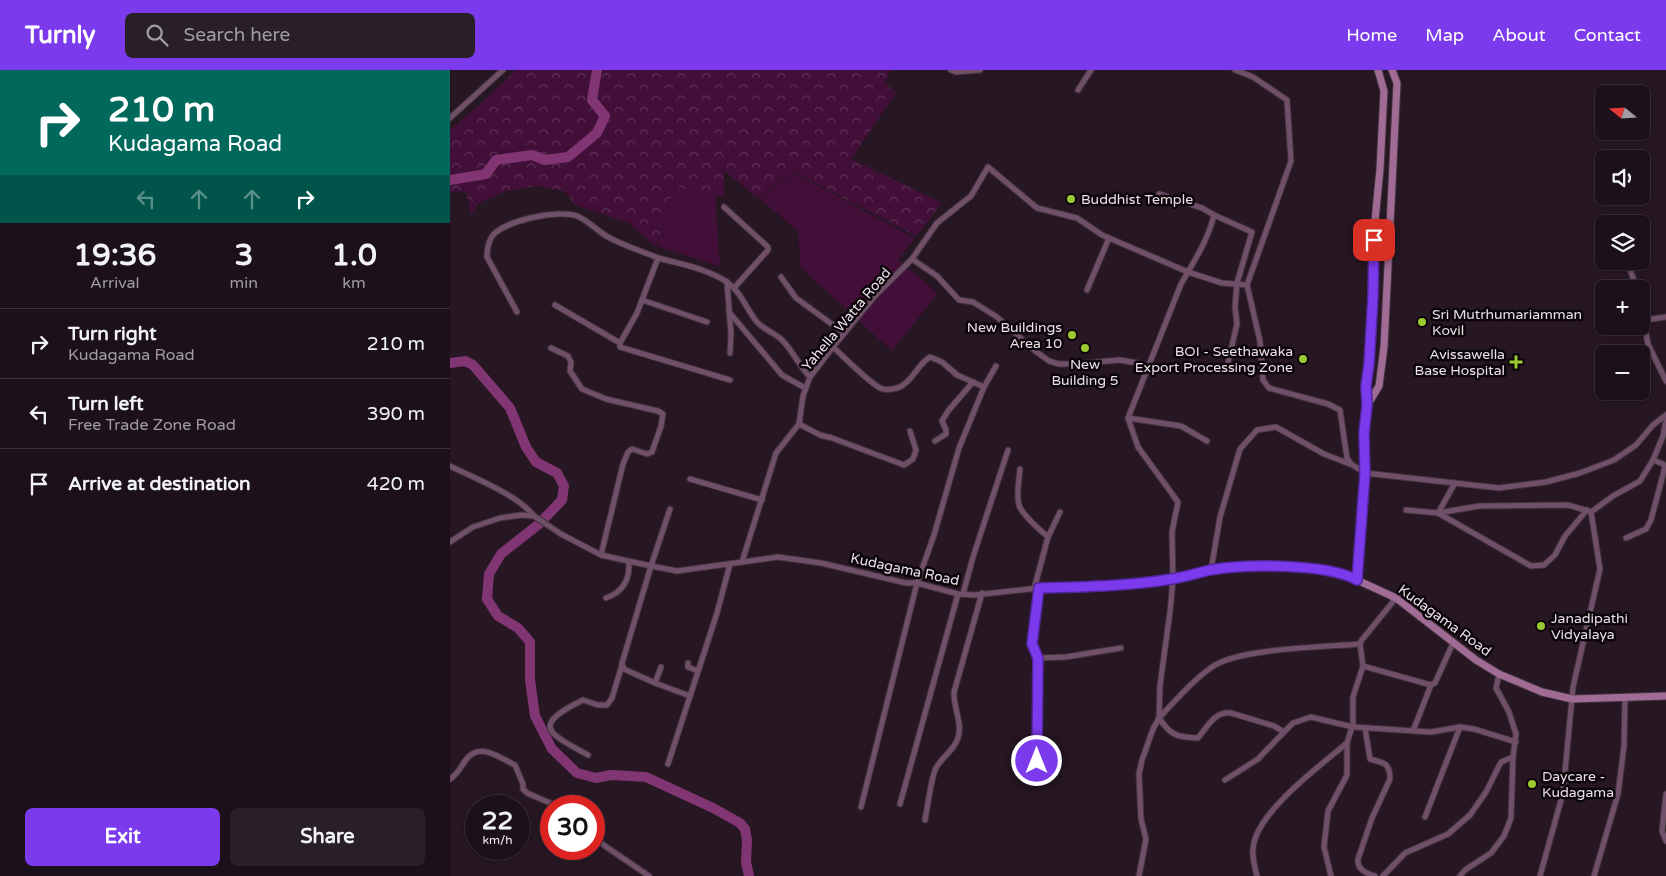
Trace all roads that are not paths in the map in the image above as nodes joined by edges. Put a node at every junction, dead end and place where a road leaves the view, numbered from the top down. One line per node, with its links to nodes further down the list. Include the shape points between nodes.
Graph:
1 (503, 70): 9 (street)
2 (951, 70): 3 (street)
3 (980, 70)
4 (1091, 70): 8 (street)
5 (1235, 70): 20 (street, via 1253,77 1287,100 1291,162)
6 (1378, 70): 45 (street, via 1384,91)
7 (1392, 70): 45 (street, via 1397,83 1384,347 1379,386)
8 (1078, 90)
9 (450, 118)
10 (1159, 194): 12 (street)
11 (724, 208): 21 (street, via 768,247)
12 (1214, 215): 16 (street, via 1203,247); 19 (street, via 1252,232)
13 (1109, 238): 15 (street, Yahella Watta Road, via 1077,218 1037,208 988,167 971,196 937,223); 16 (street); 22 (street)
14 (658, 258): 18 (street, via 709,273); 23 (street); 25 (street, via 607,236 576,215 547,215 513,223 491,238 487,257)
15 (912, 259): 30 (street, Yahella Watta Road); 38 (street, via 937,276 959,300 973,302 997,317 1049,361 1073,364 1120,360 1143,364)
16 (1188, 272): 19 (street); 38 (street)
17 (781, 277): 30 (street, via 796,298)
18 (727, 282): 21 (street); 26 (street)
19 (1237, 283): 20 (street); 37 (street, via 1234,307 1237,324)
20 (1247, 285): 55 (street, via 1260,341 1263,380 1268,388 1340,410 1347,458)
21 (734, 288): 39 (street, via 756,321 781,340)
22 (1086, 290)
23 (642, 300): 29 (street); 32 (street)
24 (555, 305): 32 (street)
25 (517, 312)
26 (729, 312): 35 (street); 44 (street, via 782,375)
27 (1666, 317): 28 (street)
28 (1650, 319)
29 (707, 322)
30 (844, 333): 33 (street, Yahella Watta Road)
31 (1647, 335): 41 (street)
32 (620, 343): 40 (street, via 623,349)
33 (833, 347): 39 (street, Yahella Watta Road); 42 (street, via 882,389 902,386 923,361 930,358)
34 (551, 348): 71 (street, via 568,356 570,371 582,389 663,414 652,452 647,454 632,449 628,452)
35 (730, 353)
36 (996, 366): 43 (street)
37 (1228, 366)
38 (1148, 369): 47 (street)
39 (810, 378): 44 (street, Yahella Watta Road)
40 (730, 380)
41 (1666, 381)
42 (973, 382): 43 (street); 51 (street, via 942,421 946,434)
43 (984, 387): 79 (street, via 959,448)
44 (805, 388): 49 (street, Yahella Watta Road)
45 (1367, 406): 58 (street)
46 (1666, 415): 60 (street, via 1636,445 1614,460 1580,473 1546,482 1499,488)
47 (1128, 418): 52 (street, via 1181,426); 77 (street, via 1138,447 1178,502 1172,532)
48 (1666, 421): 54 (street)
49 (799, 424): 50 (street, via 820,435 904,465 913,459 916,450); 61 (street, Yahella Watta Road, via 776,453)
50 (910, 431)
51 (935, 441)
52 (1207, 441)
53 (1008, 450): 82 (street)
54 (1653, 460): 64 (street, via 1640,481); 69 (street, via 1664,467 1651,520 1646,529)
55 (1351, 464): 58 (street); 76 (street, via 1324,454 1276,427 1257,430 1240,449 1220,517)
56 (450, 466): 67 (street, via 505,494)
57 (1020, 469): 68 (street, via 1019,506)
58 (1365, 473): 60 (street); 78 (street)
59 (690, 479): 61 (street)
60 (1456, 483): 66 (street)
61 (762, 500): 73 (street, Yahella Watta Road)
62 (670, 509): 75 (street)
63 (1406, 510): 66 (street)
64 (1589, 511): 66 (street, via 1568,505 1479,506); 66 (street, via 1564,536 1555,555 1544,565 1531,566); 100 (street, via 1600,570)
65 (1060, 512): 68 (street)
66 (1438, 513)
67 (534, 516): 70 (street, via 500,518 473,527); 71 (street, Kudagama Road)
68 (1048, 537): 80 (street)
69 (1626, 538)
70 (450, 542)
71 (601, 555): 72 (street, Kudagama Road)
72 (629, 562): 75 (street, Kudagama Road); 83 (street, via 624,588)
73 (742, 562): 74 (street, Kudagama Road); 79 (street, Kudagama Road, via 778,556)
74 (730, 564): 75 (street, Kudagama Road, via 677,571); 93 (street)
75 (651, 566): 89 (street)
76 (1211, 570): 77 (street, Kudagama Road); 78 (street, Kudagama Road, via 1267,566 1309,568)
77 (1173, 579): 80 (street, Kudagama Road); 101 (street)
78 (1357, 580): 84 (street, Kudagama Road)
79 (917, 583): 82 (street, Kudagama Road); 118 (street)
80 (1036, 588): 81 (street, Kudagama Road); 88 (street, via 1032,644)
81 (982, 593): 82 (street, Kudagama Road); 120 (street, via 954,692 959,737 936,768)
82 (960, 594): 117 (street)
83 (606, 598)
84 (1396, 598): 85 (street, Kudagama Road); 86 (street)
85 (1453, 643): 94 (street, Kudagama Road); 96 (street, via 1435,683)
86 (1360, 644): 91 (street); 101 (street, via 1264,652 1225,660 1212,666)
87 (1121, 648): 88 (street)
88 (1038, 658): 112 (street)
89 (622, 663): 95 (street, via 624,668); 109 (street, via 607,705 583,700 549,722 558,738)
90 (688, 663): 93 (street, via 688,668)
91 (1363, 666): 96 (street); 102 (street, via 1353,697)
92 (661, 667): 95 (street)
93 (698, 671): 97 (street)
94 (1499, 674): 100 (street, Kudagama Road, via 1542,692); 107 (street, via 1496,688 1515,727)
95 (656, 683): 97 (street)
96 (1431, 685): 105 (street)
97 (690, 696): 111 (street)
98 (1666, 696): 99 (street, Kudagama Road)
99 (1625, 697): 100 (street, Kudagama Road); 131 (street, via 1624,746 1618,794)
100 (1572, 699): 130 (street, via 1563,793)
101 (1159, 718): 106 (street, via 1171,733 1179,737 1198,738 1224,712 1274,726); 124 (street, via 1142,760 1140,774 1146,839)
102 (1352, 727): 104 (street); 106 (street, via 1311,717 1293,723); 108 (street)
103 (1460, 727): 105 (street, via 1431,732); 107 (street, via 1474,728); 119 (street)
104 (1365, 728): 105 (street); 127 (street, via 1370,759 1386,764 1390,772 1358,859 1360,869)
105 (1413, 731)
106 (1284, 732): 114 (street, via 1258,759)
107 (1516, 742): 110 (street)
108 (1347, 743): 125 (street, via 1272,809 1252,849); 126 (street, via 1347,775 1328,810 1324,847)
109 (588, 755)
110 (1513, 757): 128 (street, via 1501,762 1470,815 1448,834 1405,853); 129 (street, via 1512,810 1508,829 1491,853)
111 (668, 764)
112 (1037, 778)
113 (450, 779): 116 (street, via 467,757 477,750 484,750 515,765 523,789)
114 (1225, 780)
115 (1666, 794): 121 (street, via 1662,832)
116 (540, 798)
117 (900, 804)
118 (861, 807)
119 (1426, 817)
120 (925, 820)
121 (1666, 841)
122 (605, 846): 123 (street)
123 (648, 876)
124 (1139, 876)
125 (1257, 876)
126 (1331, 876)
127 (1375, 876)
128 (1383, 876)
129 (1460, 876)
130 (1540, 876)
131 (1594, 876)

